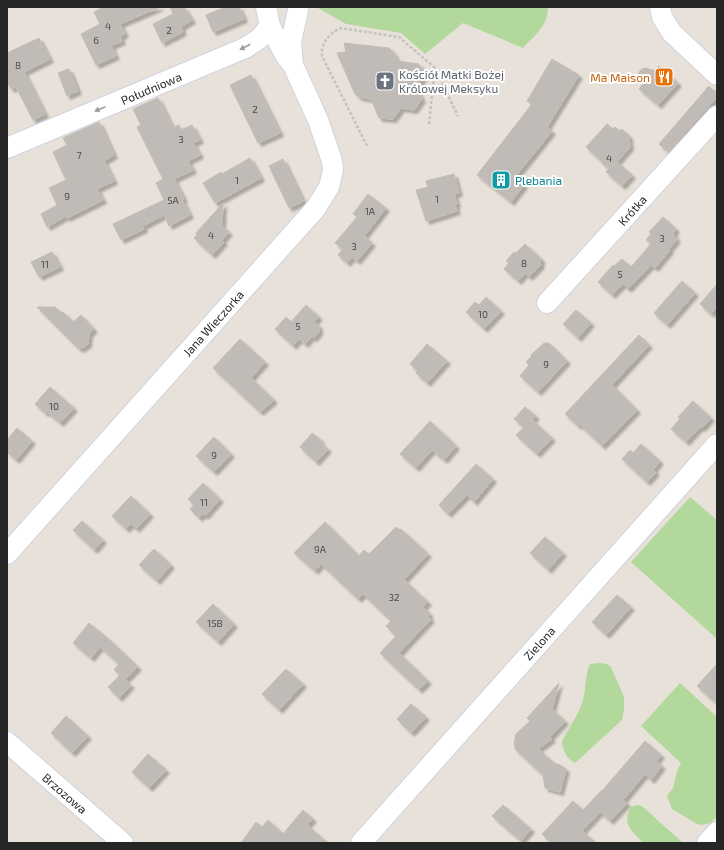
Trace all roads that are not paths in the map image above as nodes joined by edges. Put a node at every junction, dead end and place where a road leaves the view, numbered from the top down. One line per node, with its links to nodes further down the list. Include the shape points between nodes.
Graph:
1 (660, 7): 5 (street, via 662,17 672,33)
2 (300, 9): 3 (street, via 291,13 275,10); 4 (street, Jana Wieczorka, via 291,42)
3 (269, 13): 4 (street, Jana Wieczorka, via 285,55); 7 (street, Południowa, one-way to 7, via 259,39 245,48)
4 (293, 65): 10 (street, Jana Wieczorka, via 339,158 329,187 316,208)
5 (717, 75)
6 (717, 116): 8 (street, Krótka)
7 (7, 148)
8 (547, 304)
9 (717, 444): 14 (street, Zielona)
10 (7, 554)
11 (7, 742): 13 (street, Brzozowa)
12 (717, 832): 15 (street)
13 (118, 841)
14 (361, 843)
15 (707, 843)

